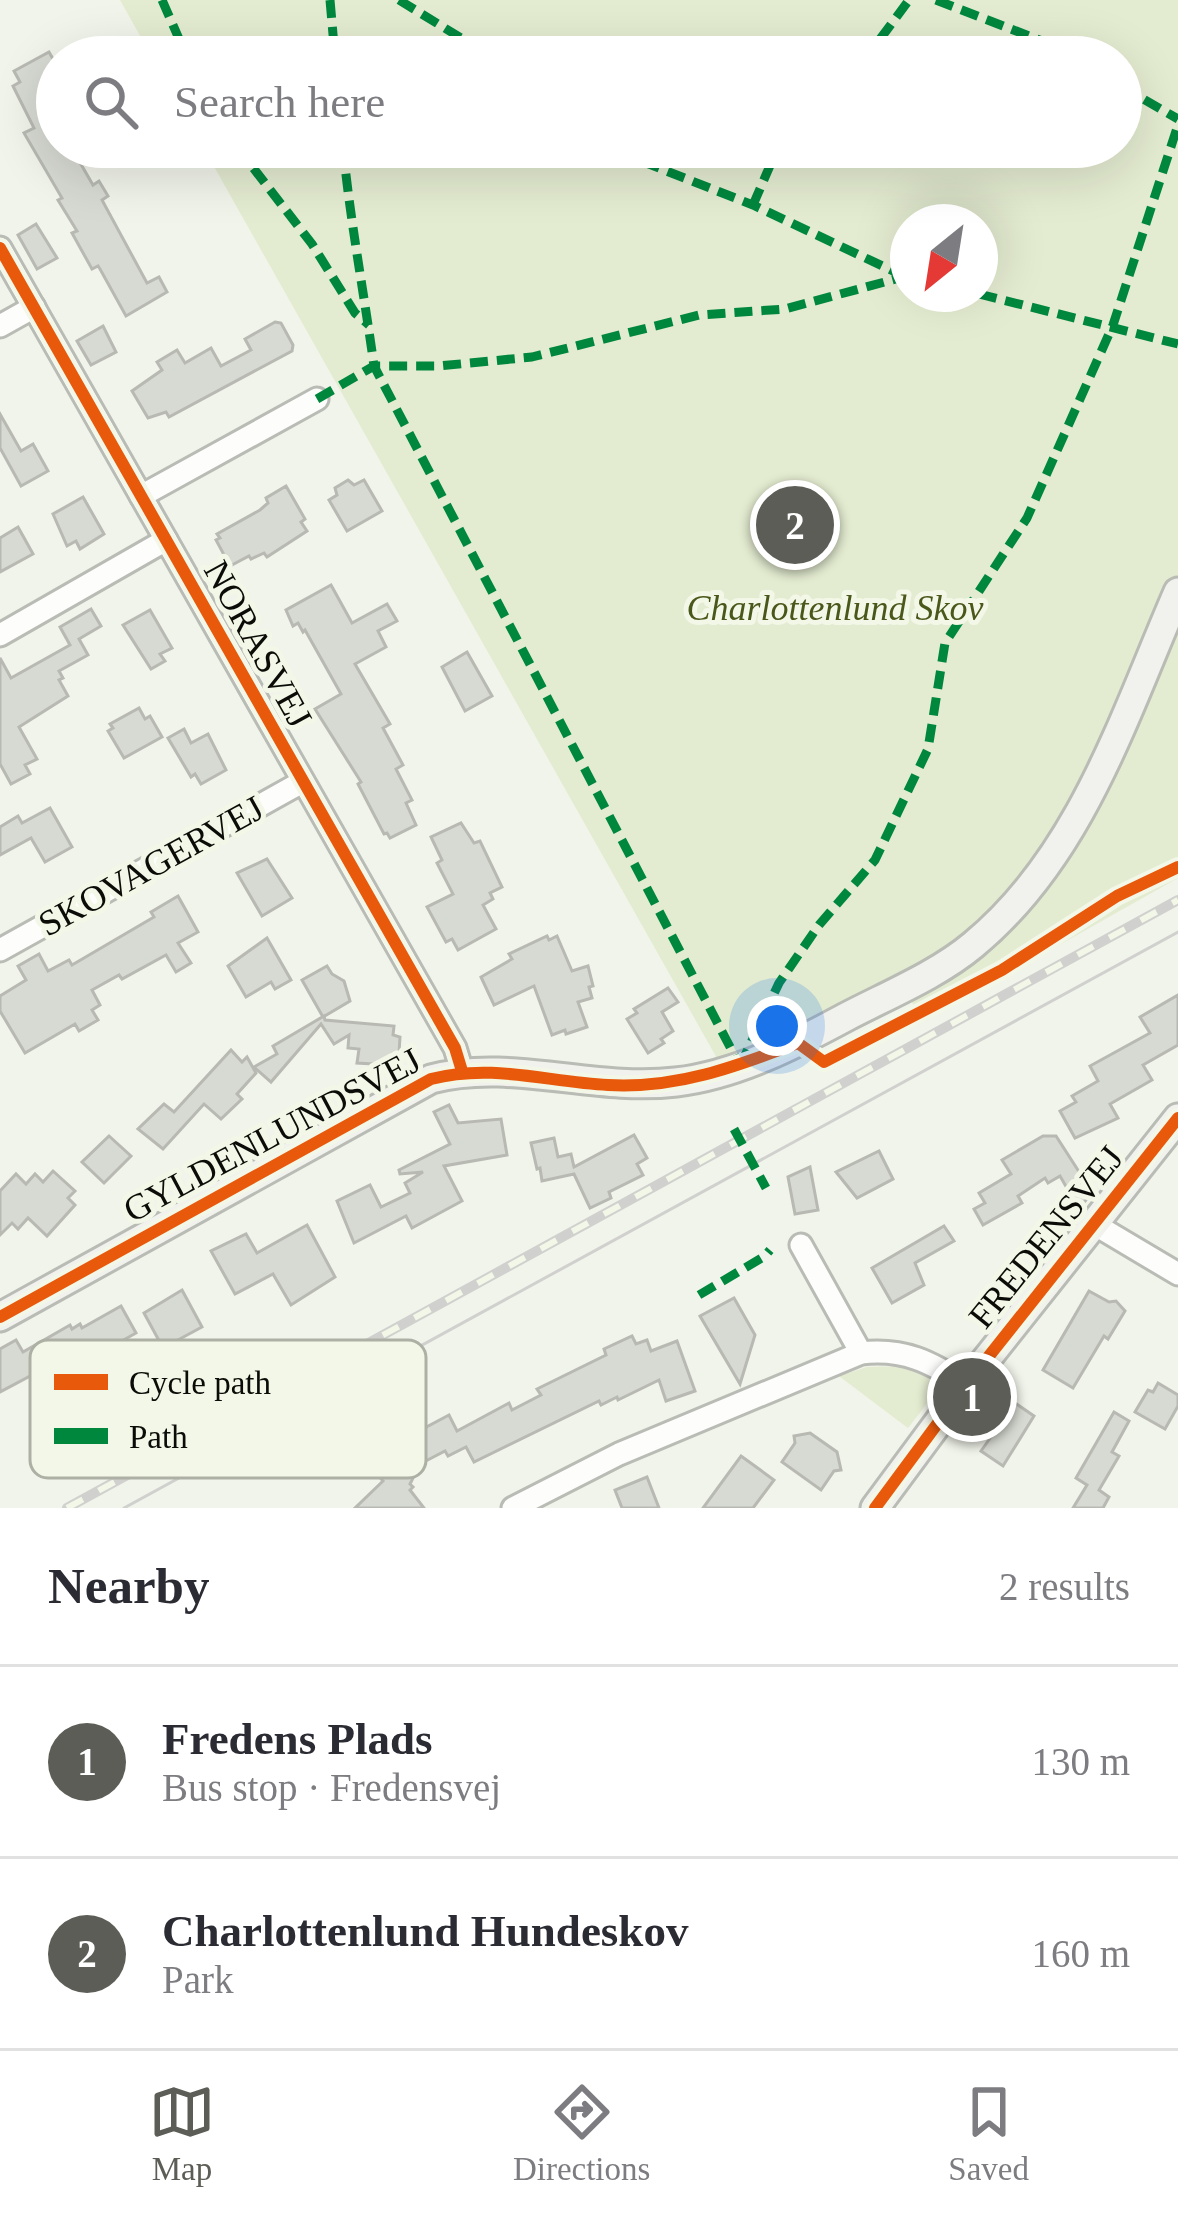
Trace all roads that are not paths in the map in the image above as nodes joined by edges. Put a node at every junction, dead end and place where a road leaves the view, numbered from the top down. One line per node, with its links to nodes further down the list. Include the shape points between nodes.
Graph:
1 (0, 248): 2 (street, NORASVEJ)
2 (34, 307): 3 (street); 5 (street, NORASVEJ)
3 (0, 326)
4 (317, 399): 5 (street)
5 (141, 496): 6 (street, NORASVEJ)
6 (166, 540): 8 (street); 9 (street, NORASVEJ)
7 (1178, 592): 11 (street, GYLDENLUNDSVEJ, via 1084,805 1050,861 971,947 798,1042 689,1081 605,1085)
8 (0, 635)
9 (302, 782): 10 (street, SKOVAGERVEJ); 11 (street, NORASVEJ)
10 (0, 950)
11 (462, 1071): 16 (street, GYLDENLUNDSVEJ, via 431,1079)
12 (1178, 1118): 13 (street, FREDENSVEJ)
13 (1094, 1225): 15 (street); 18 (street, FREDENSVEJ)
14 (801, 1244): 17 (street)
15 (1178, 1274)
16 (0, 1317)
17 (861, 1353): 18 (street, via 912,1354); 19 (street, via 619,1454)
18 (966, 1385): 20 (street, FREDENSVEJ)
19 (513, 1508)
20 (875, 1508)

